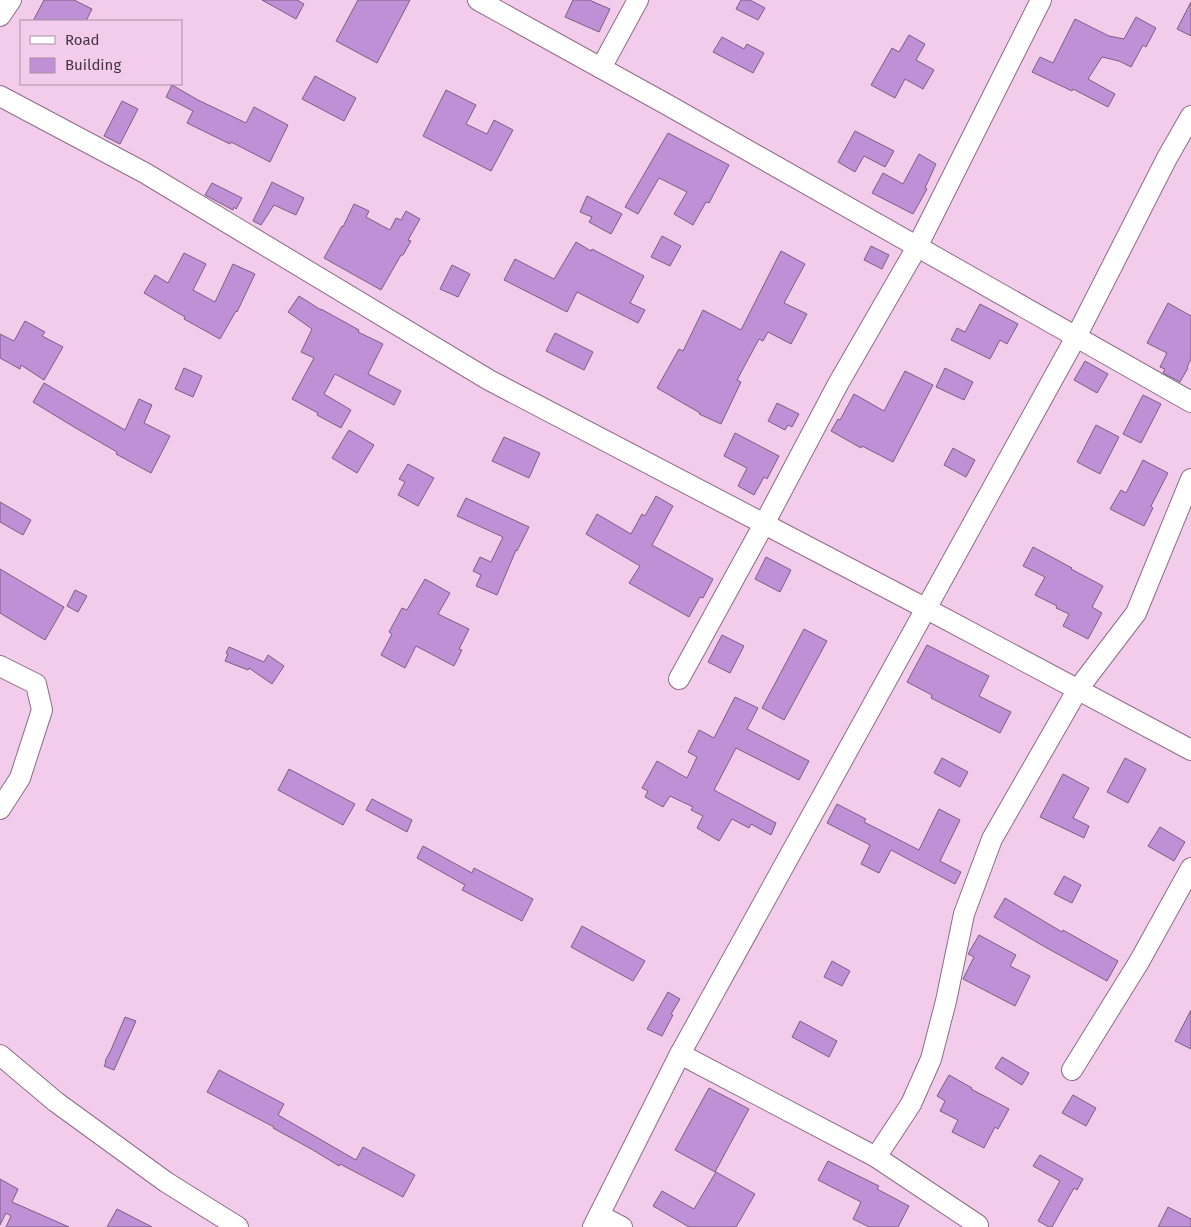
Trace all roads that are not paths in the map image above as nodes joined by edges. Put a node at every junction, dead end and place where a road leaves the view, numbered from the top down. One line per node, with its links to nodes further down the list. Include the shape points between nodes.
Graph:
1 (11, 0): 5 (street)
2 (478, 0): 6 (street)
3 (638, 0): 6 (street)
4 (1041, 0): 9 (street)
5 (0, 16)
6 (602, 68): 9 (street)
7 (0, 96): 13 (street, via 145,173 489,380)
8 (1191, 116): 10 (street)
9 (917, 246): 10 (street); 13 (street, via 838,384)
10 (1076, 337): 11 (street); 14 (street)
11 (1191, 402)
12 (1191, 479): 17 (street, via 1136,613)
13 (764, 524): 14 (street); 16 (street)
14 (925, 608): 17 (street); 21 (street)
15 (0, 666): 19 (street, via 36,684 42,710 20,778)
16 (679, 678)
17 (1078, 689): 18 (street); 24 (street, via 992,840 964,914 931,1059 911,1104)
18 (1191, 750)
19 (0, 809)
20 (1191, 868): 23 (street, via 1139,962)
21 (680, 1054): 24 (street); 25 (street)
22 (0, 1055): 26 (street, via 126,1154)
23 (1072, 1070)
24 (876, 1157): 28 (street, via 978,1225)
25 (596, 1221): 27 (street)
26 (238, 1227)
27 (622, 1227)
28 (976, 1227)

